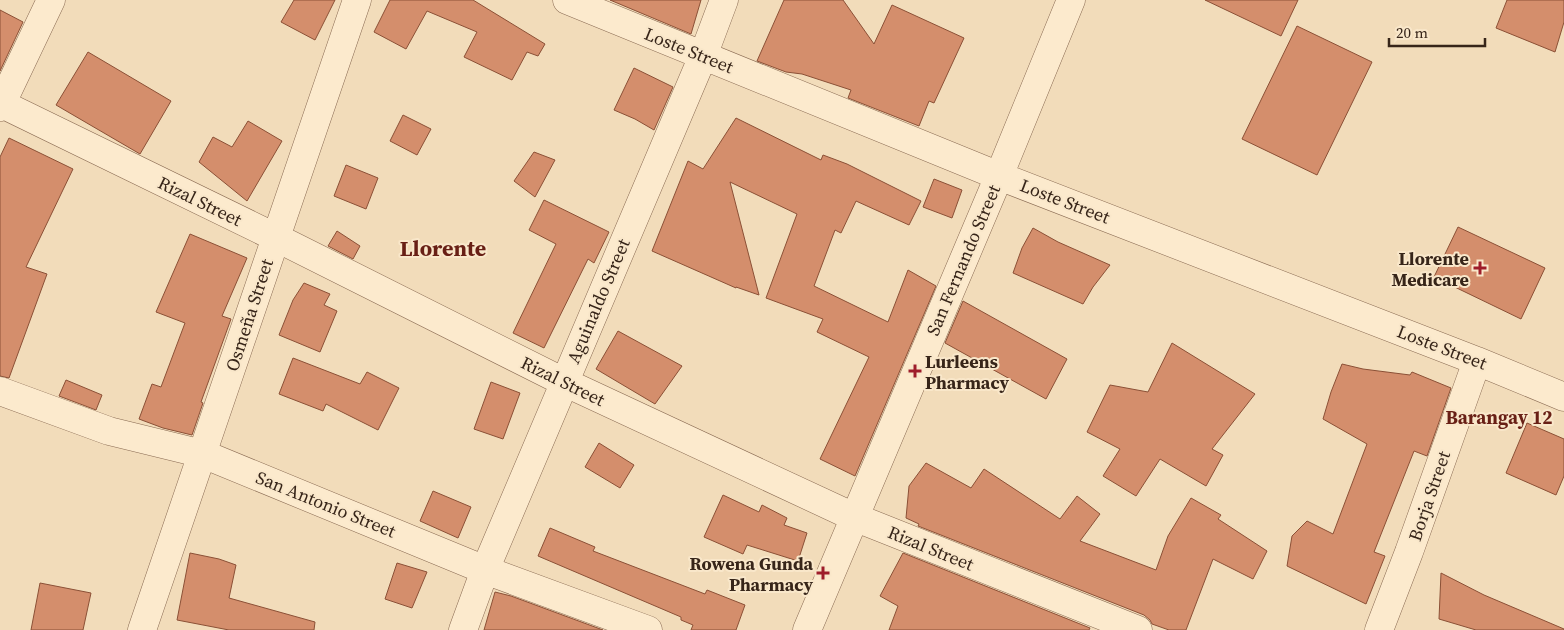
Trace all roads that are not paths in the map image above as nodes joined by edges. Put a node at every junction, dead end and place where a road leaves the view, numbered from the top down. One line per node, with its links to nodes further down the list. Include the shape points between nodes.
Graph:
1 (51, 0): 7 (street)
2 (357, 0): 9 (street, Osmeña Street)
3 (567, 0): 6 (street, Loste Street)
4 (724, 0): 6 (street, Aguinaldo Street)
5 (1070, 0): 8 (street, San Fernando Street)
6 (703, 56): 8 (street, Loste Street); 11 (street, Aguinaldo Street)
7 (1, 105): 9 (street, Rizal Street)
8 (998, 176): 10 (street, Loste Street); 15 (street, San Fernando Street)
9 (275, 238): 11 (street, Rizal Street); 14 (street, Osmeña Street)
10 (1477, 360): 13 (street, Loste Street); 22 (street, Borja Street)
11 (564, 382): 15 (street, Rizal Street); 16 (street, Aguinaldo Street)
12 (0, 391): 14 (street, San Antonio Street, via 109,431)
13 (1564, 397)
14 (203, 454): 16 (street, San Antonio Street); 17 (street, Osmeña Street)
15 (854, 517): 20 (street, San Fernando Street); 21 (street, Rizal Street)
16 (485, 570): 18 (street, Aguinaldo Street); 19 (street, San Antonio Street)
17 (142, 630)
18 (463, 630)
19 (648, 630)
20 (807, 630)
21 (1138, 630)
22 (1379, 630)

